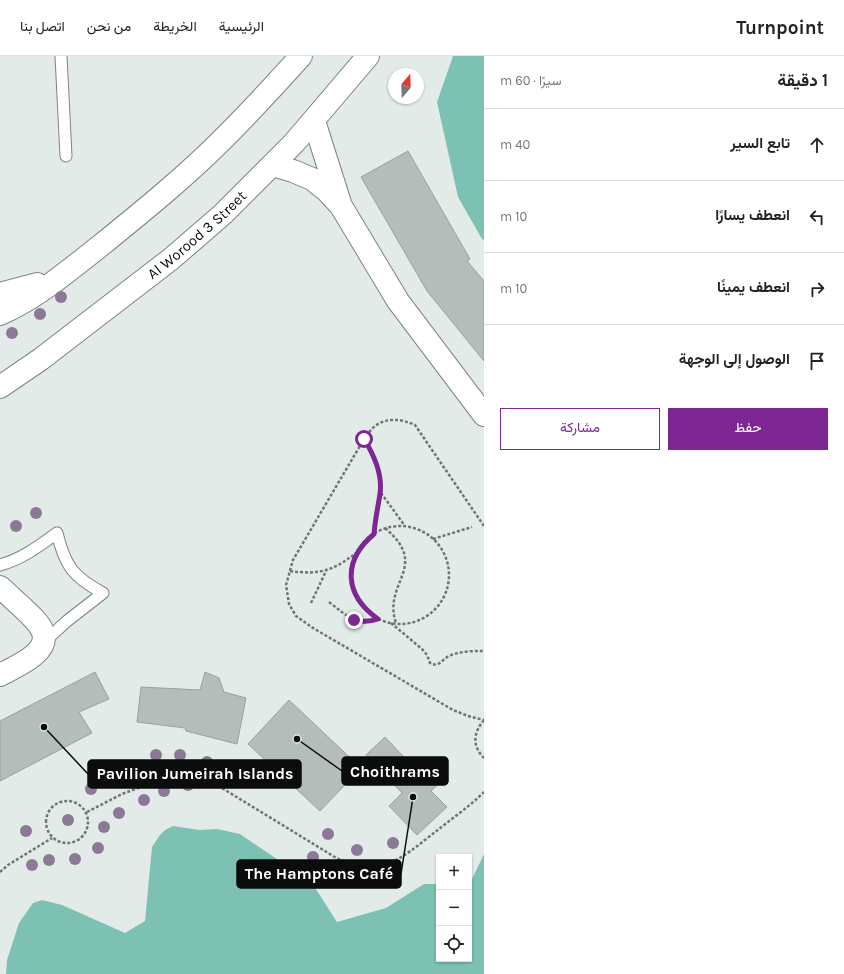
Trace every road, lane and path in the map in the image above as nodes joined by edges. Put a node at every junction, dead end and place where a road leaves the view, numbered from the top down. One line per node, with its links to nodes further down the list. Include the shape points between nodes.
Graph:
1 (61, 56): 5 (lane)
2 (301, 56): 8 (street, via 221,141 171,188)
3 (368, 56): 4 (street, Al Worood 3 Street)
4 (314, 121): 6 (street, Al Worood 3 Street); 7 (street)
5 (66, 156)
6 (273, 166): 7 (street, via 312,179 328,191); 11 (street, Al Worood 3 Street, via 171,259 41,359)
7 (341, 206): 12 (street, via 398,301)
8 (59, 278): 9 (street); 10 (street)
9 (0, 294)
10 (0, 314)
11 (0, 387)
12 (484, 415)
13 (364, 439): 14 (path, via 377,464); 16 (path, via 374,426 391,419 405,420 415,425); 23 (path, via 293,560)
14 (381, 492): 15 (path); 19 (path)
15 (406, 526): 18 (path); 20 (path)
16 (484, 526)
17 (472, 527): 20 (path)
18 (385, 528): 19 (path); 30 (path, via 403,549 406,562 392,604)
19 (374, 534): 21 (path)
20 (433, 539): 30 (path, via 442,548 447,559 449,577 446,595 430,614 420,620)
21 (357, 552): 24 (path, via 342,564); 28 (path, via 352,565 351,578 354,590 359,602)
22 (0, 565): 31 (lane, via 28,554 57,533 62,552 71,569 86,583 103,593)
23 (290, 571): 24 (path); 34 (path, via 286,585 289,604 296,616 453,710)
24 (326, 571): 27 (path)
25 (0, 587): 31 (street, via 37,621 43,632)
26 (329, 602): 28 (path, via 354,620 370,622)
27 (311, 603)
28 (378, 619): 29 (path)
29 (390, 623): 30 (path); 32 (path, via 422,649 434,665 438,665 449,656 469,651)
30 (396, 624)
31 (44, 642): 33 (street, via 34,656)
32 (484, 651)
33 (0, 675)
34 (484, 720): 35 (path, via 475,735 475,744)
35 (484, 758)
36 (484, 792): 37 (path, via 406,853 390,863 373,867 355,865 338,859 217,785 194,776 165,778 122,794)
37 (87, 812): 38 (path, via 89,824 85,835 75,842 63,843); 38 (path, via 80,804 69,800 59,802 50,808 46,818 47,829)
38 (52, 838): 39 (path)
39 (0, 872)

